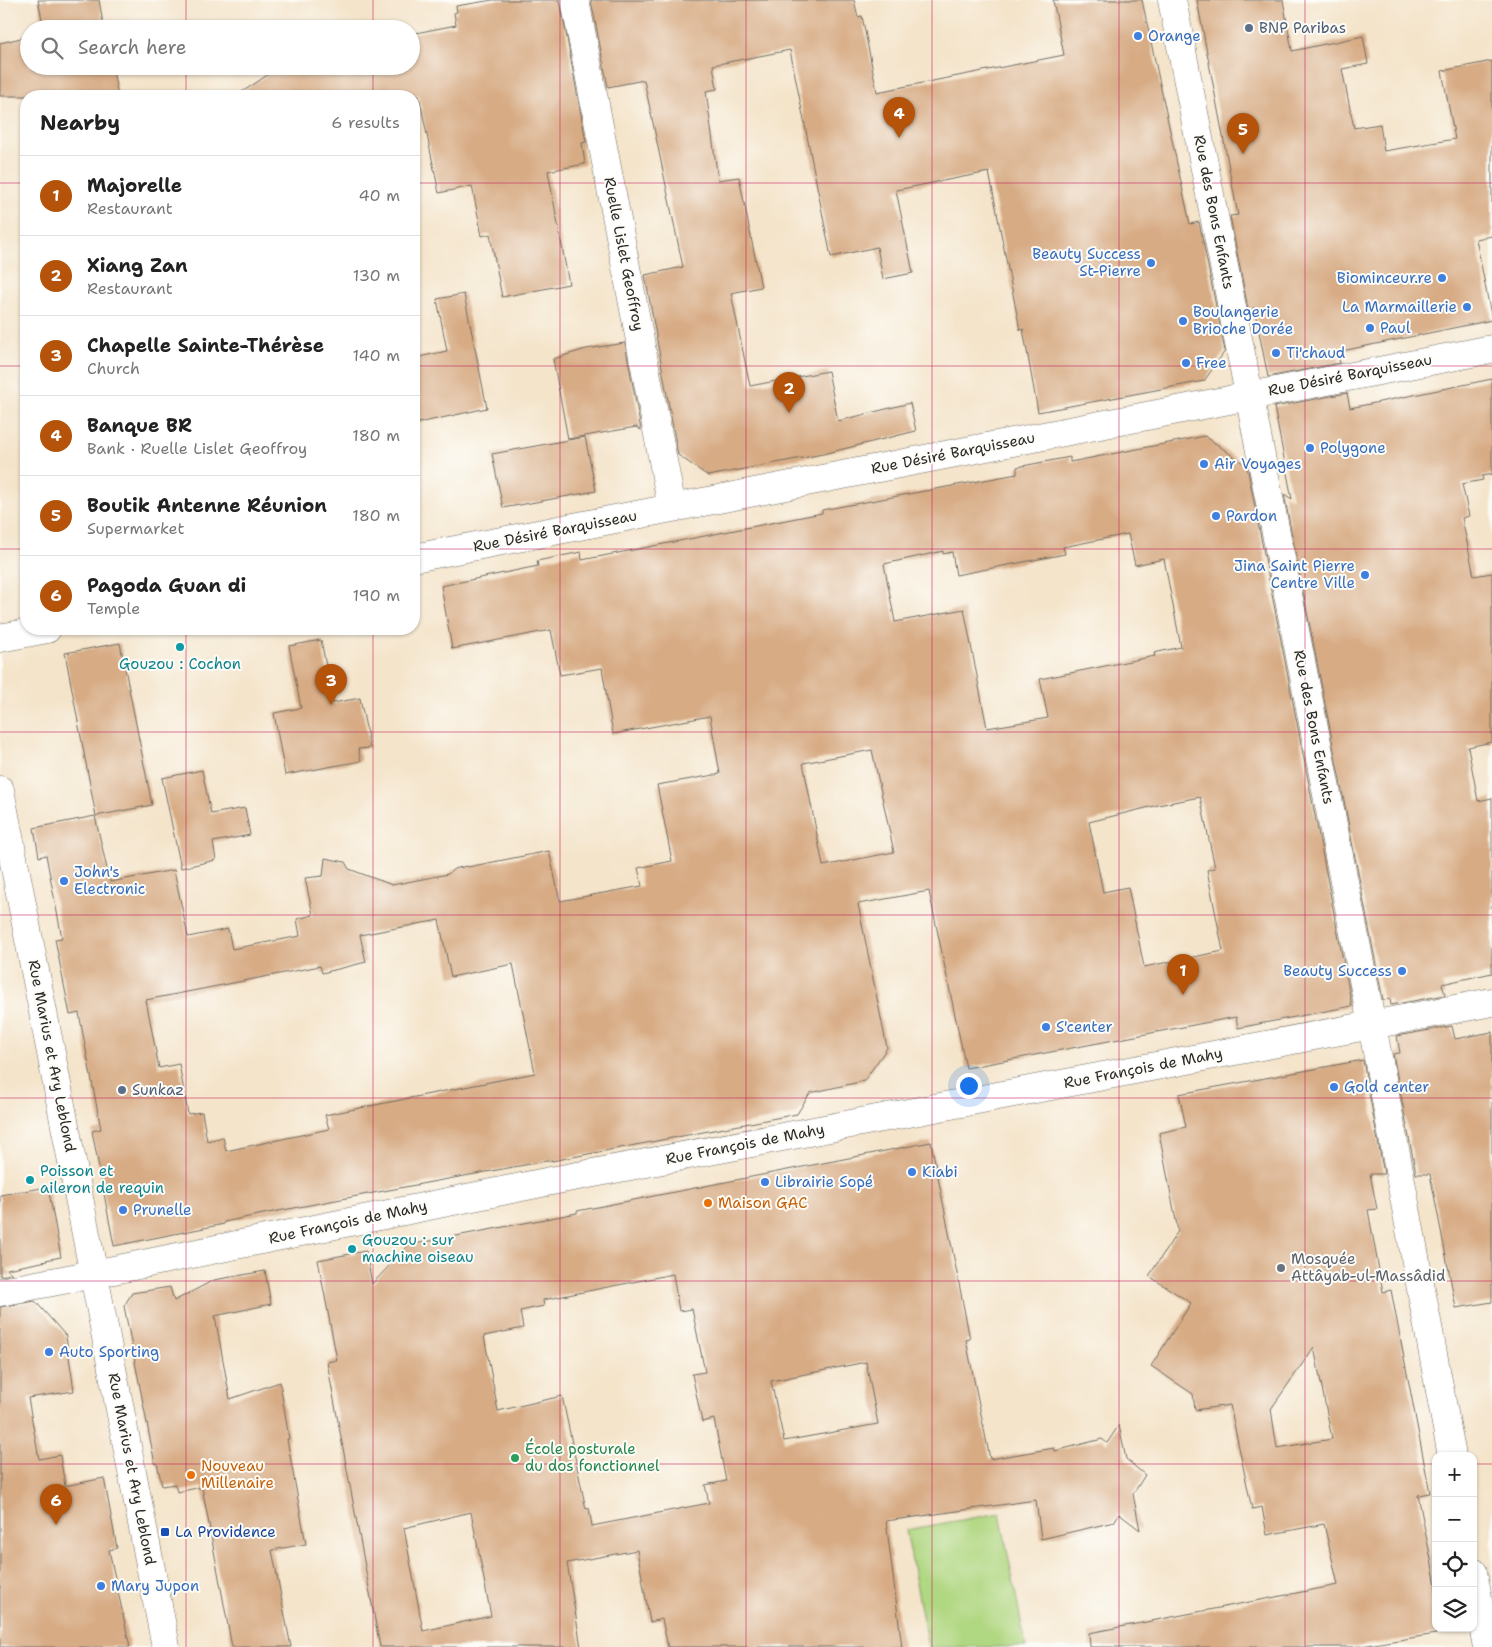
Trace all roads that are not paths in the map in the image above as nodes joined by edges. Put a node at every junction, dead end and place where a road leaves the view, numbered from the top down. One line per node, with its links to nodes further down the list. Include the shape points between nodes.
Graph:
1 (575, 0): 5 (street, Ruelle Lislet Geoffroy)
2 (1172, 0): 4 (street, Rue des Bons Enfants)
3 (1492, 348): 4 (street, Rue Désiré Barquisseau)
4 (1250, 394): 5 (street, Rue Désiré Barquisseau); 11 (street, Rue des Bons Enfants)
5 (672, 508): 6 (street, Rue Désiré Barquisseau)
6 (420, 557)
7 (20, 634): 8 (street)
8 (0, 638)
9 (0, 790): 12 (street, Rue Marius et Ary Leblond)
10 (1492, 1002): 11 (street, Rue François de Mahy)
11 (1372, 1024): 12 (street, Rue François de Mahy, via 536,1184); 14 (street, Rue des Bons Enfants)
12 (94, 1274): 13 (street, Rue François de Mahy); 16 (street, Rue Marius et Ary Leblond)
13 (0, 1292)
14 (1451, 1452)
15 (1476, 1587): 17 (street)
16 (166, 1647)
17 (1487, 1647)

